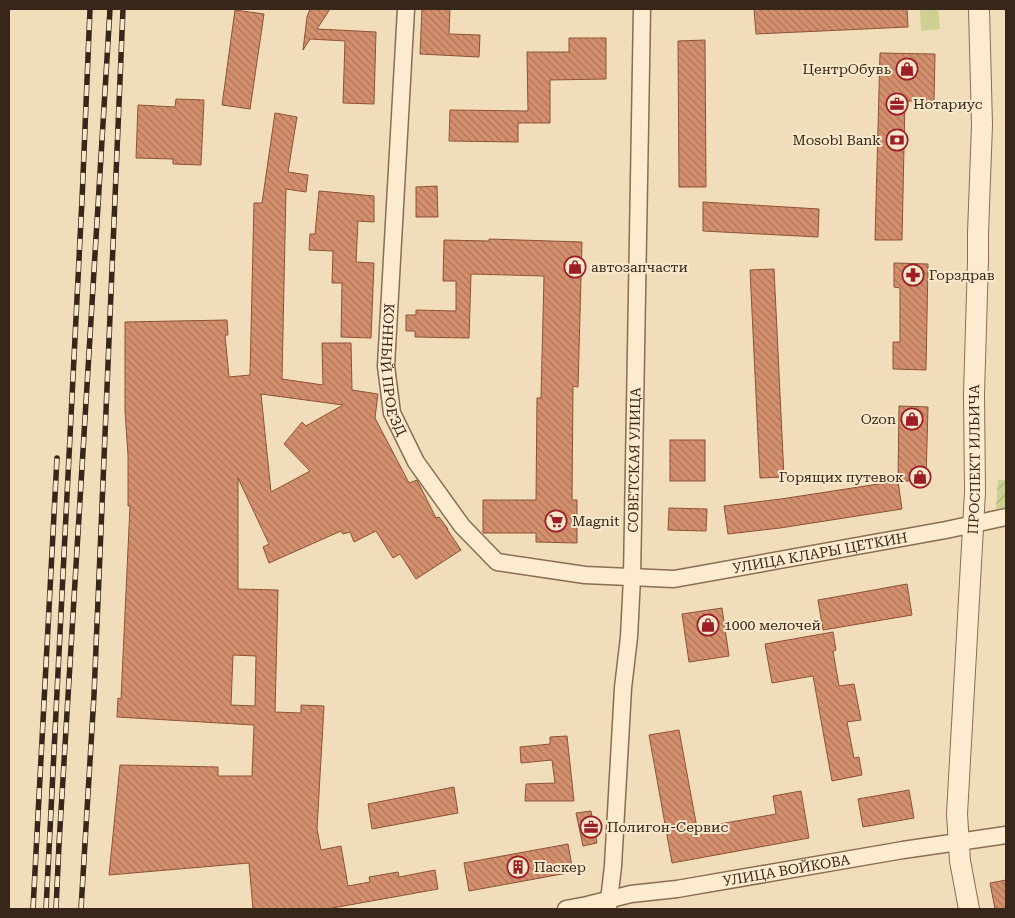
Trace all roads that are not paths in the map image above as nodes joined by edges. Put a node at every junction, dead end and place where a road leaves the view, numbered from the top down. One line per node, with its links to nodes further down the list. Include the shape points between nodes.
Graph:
1 (406, 9): 6 (street, КОННЫЙ ПРОЕЗД, via 386,366 392,413 416,462 462,526 497,562 585,576)
2 (642, 9): 6 (street, СОВЕТСКАЯ УЛИЦА)
3 (979, 9): 5 (street, ПРОСПЕКТ ИЛЬИЧА, via 982,125 974,394)
4 (1006, 517): 5 (street, УЛИЦА КЛАРЫ ЦЕТКИН)
5 (974, 523): 6 (street, УЛИЦА КЛАРЫ ЦЕТКИН, via 674,579); 8 (street, ПРОСПЕКТ ИЛЬИЧА, via 957,814)
6 (632, 578): 9 (street, СОВЕТСКАЯ УЛИЦА)
7 (1006, 835): 8 (street, УЛИЦА ВОЙКОВА)
8 (959, 842): 9 (street, УЛИЦА ВОЙКОВА, via 631,894); 11 (street, ПРОСПЕКТ ИЛЬИЧА)
9 (608, 905): 10 (street, УЛИЦА ВОЙКОВА)
10 (566, 909)
11 (969, 909)

